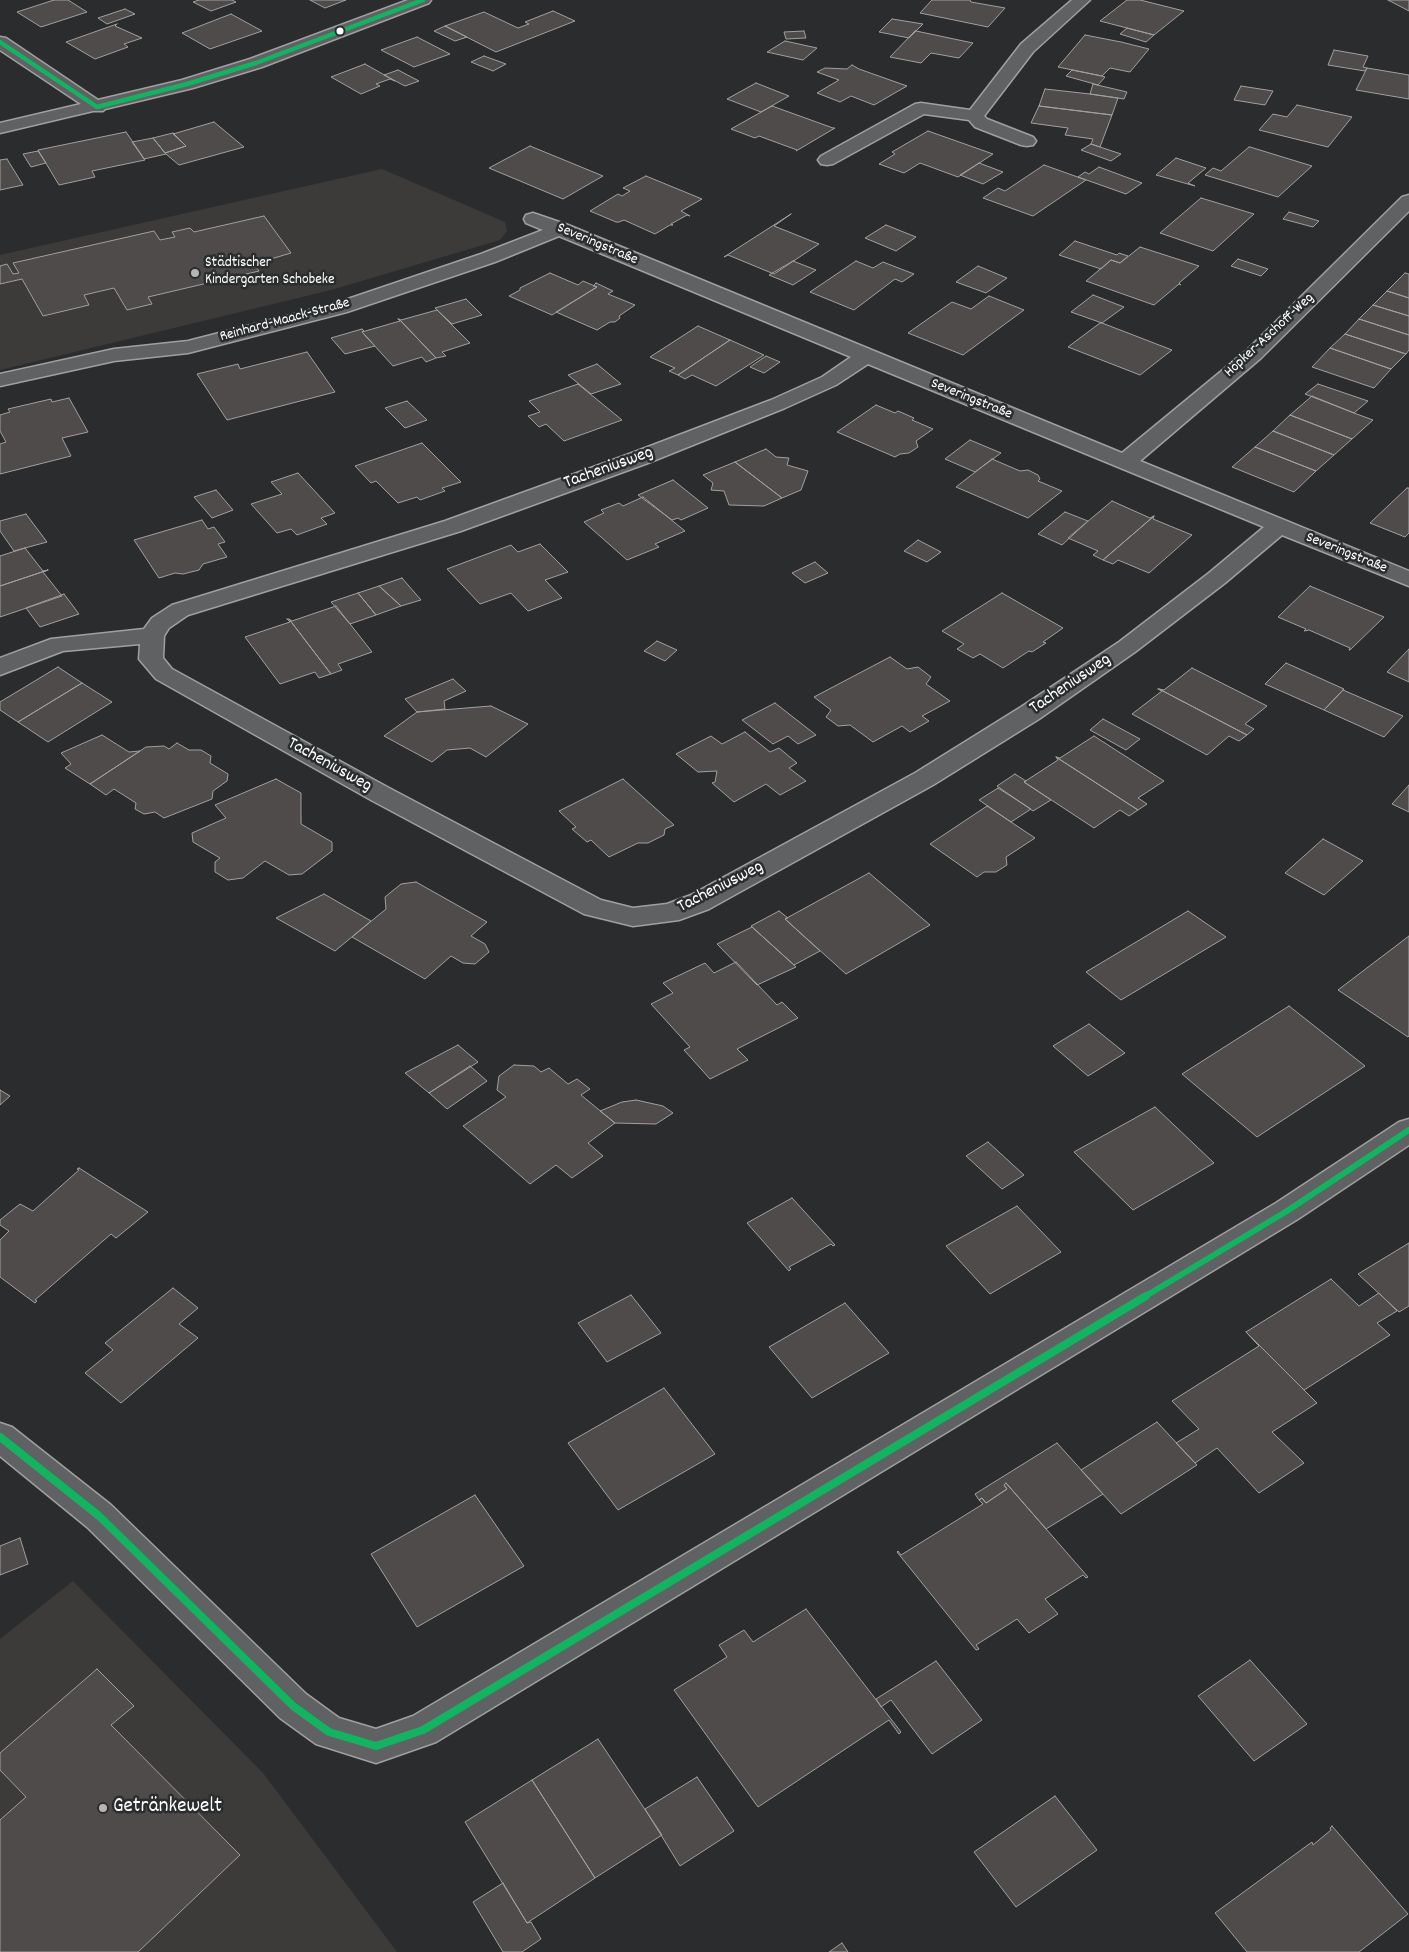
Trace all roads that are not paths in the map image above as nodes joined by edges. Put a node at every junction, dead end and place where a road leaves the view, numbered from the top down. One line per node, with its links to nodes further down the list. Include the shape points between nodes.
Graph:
1 (422, 0): 4 (street, via 256,63)
2 (1082, 0): 5 (street, via 1027,48)
3 (0, 42): 4 (street)
4 (97, 107): 6 (street)
5 (975, 116): 7 (street, via 981,123); 8 (street, via 920,108)
6 (0, 128)
7 (1027, 141)
8 (827, 160)
9 (1409, 201): 14 (street, Höpker-Aschoff-Weg, via 1254,354)
10 (533, 219): 11 (street, Severingstraße)
11 (561, 230): 12 (street, Severingstraße); 13 (street, Reinhard-Maack-Straße, via 340,308 188,347 114,355)
12 (866, 356): 14 (street, Severingstraße); 17 (street, Tacheniusweg, via 829,381 640,458 453,526 180,610 160,623)
13 (0, 380)
14 (1124, 463): 15 (street, Severingstraße)
15 (1279, 526): 16 (street, Severingstraße); 17 (street, Tacheniusweg, via 1127,646 1030,713 924,779 700,902 670,913 632,918 593,907 164,674 151,659)
16 (1409, 580)
17 (152, 636): 18 (street, via 59,644)
18 (0, 667)
19 (1409, 1130): 20 (street, via 1286,1211 423,1730 376,1746 329,1732 293,1706 100,1516)
20 (0, 1437)

